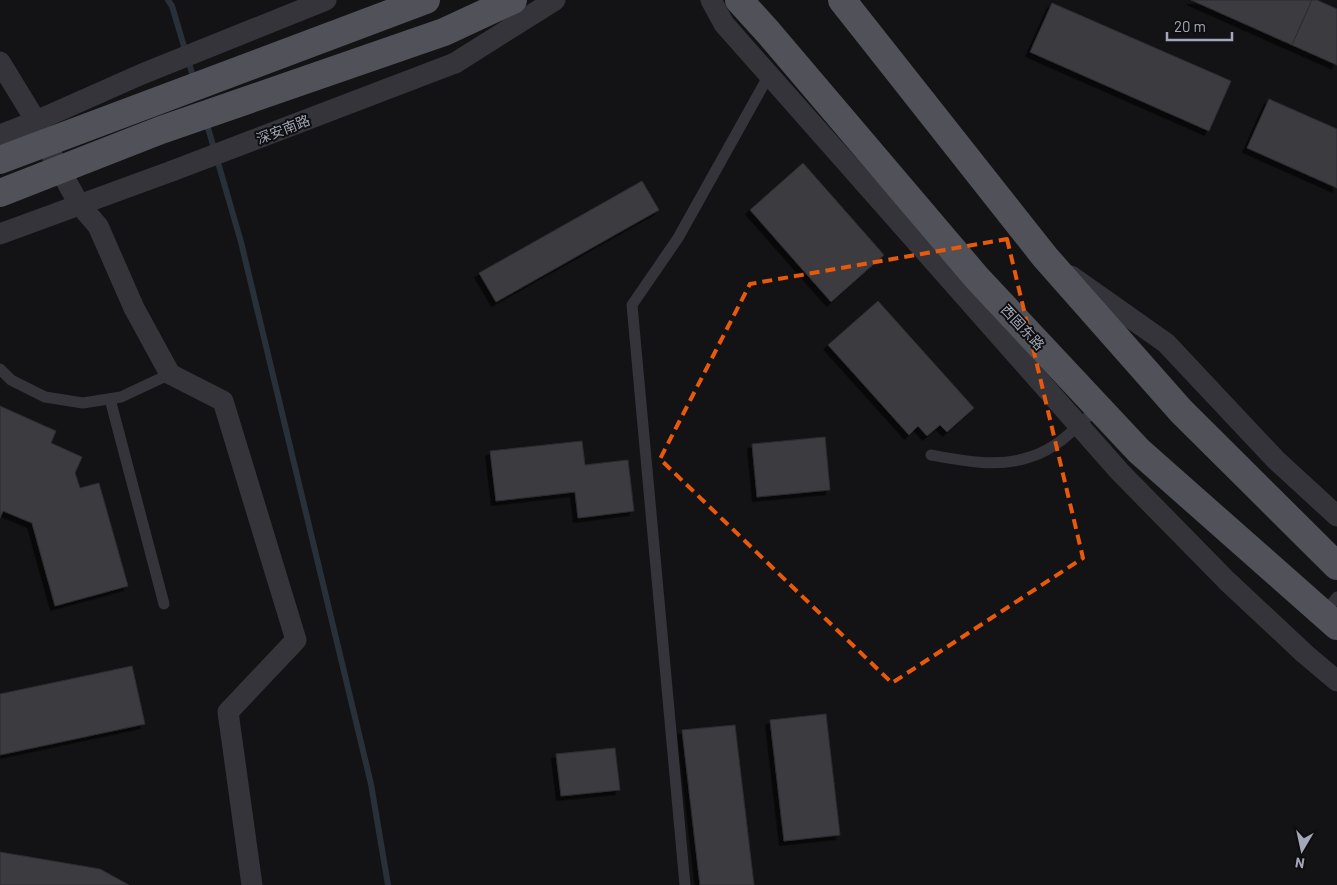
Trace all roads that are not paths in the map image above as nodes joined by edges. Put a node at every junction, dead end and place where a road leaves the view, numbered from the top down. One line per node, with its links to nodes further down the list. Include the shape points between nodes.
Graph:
1 (326, 0): 10 (street, via 142,74)
2 (426, 0): 10 (main road, via 152,103)
3 (513, 0): 13 (main road, via 444,32 161,130)
4 (555, 0): 15 (street, 深安南路, bridge, via 455,63)
5 (711, 0): 9 (street, via 724,24)
6 (739, 0): 21 (main road, 西固东路, via 977,278)
7 (842, 0): 17 (main road)
8 (0, 62): 10 (street)
9 (769, 75): 21 (street); 29 (lane, via 678,238 632,305)
10 (40, 132): 11 (street); 12 (main road); 13 (street)
11 (0, 135)
12 (0, 160)
13 (60, 169): 14 (main road); 15 (street)
14 (0, 193)
15 (79, 204): 16 (street, 深安南路); 19 (street, via 98,226 134,308)
16 (0, 234)
17 (1045, 257): 23 (street, via 1166,343 1276,460); 24 (main road, via 1181,411)
18 (0, 370): 20 (lane, via 11,380 45,397 83,403)
19 (170, 374): 20 (lane); 28 (street, via 223,401 296,640 228,712)
20 (110, 399): 25 (lane)
21 (1088, 416): 22 (lane, via 1053,446 1031,457 1010,462 967,461); 26 (main road, 西固东路, via 1139,451); 27 (street, via 1120,472 1227,581)
22 (931, 455)
23 (1337, 516)
24 (1337, 566)
25 (164, 604)
26 (1332, 613)
27 (1337, 681)
28 (252, 885)
29 (685, 885)

